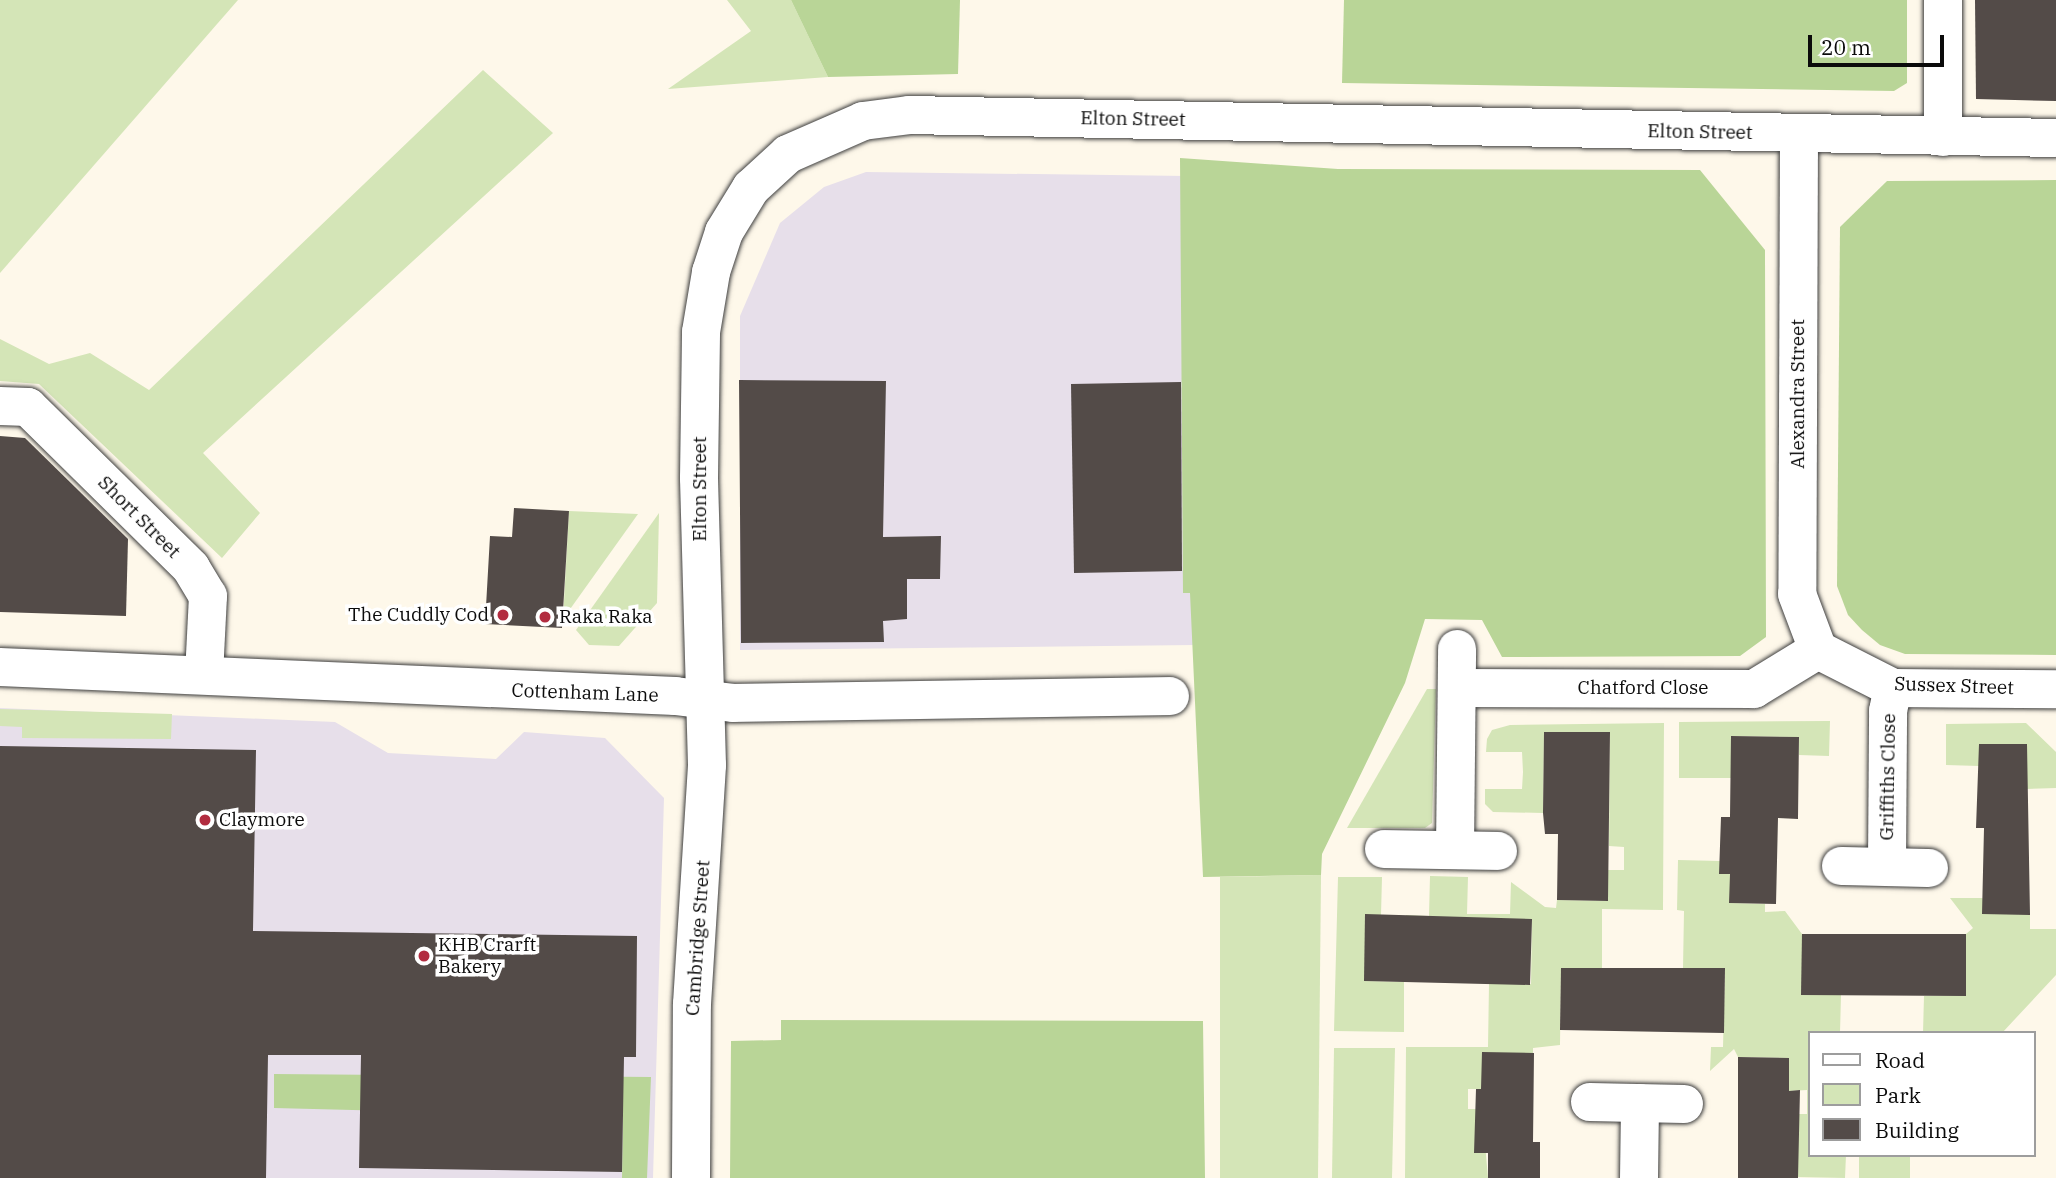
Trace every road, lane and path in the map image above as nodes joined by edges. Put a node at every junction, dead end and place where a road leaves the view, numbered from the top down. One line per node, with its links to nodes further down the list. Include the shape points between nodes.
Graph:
1 (1943, 0): 3 (street)
2 (1799, 134): 3 (street, Elton Street); 7 (street, Alexandra Street, via 1797,594); 14 (street, Elton Street, via 909,115 863,121 788,154 751,188 724,232 711,272 701,332)
3 (1942, 137): 4 (street, Elton Street)
4 (2056, 138)
5 (0, 406): 9 (street, Short Street, via 28,407 191,568 208,596)
6 (1457, 649): 10 (street)
7 (1818, 650): 10 (street, Chatford Close, via 1754,689); 11 (street, Sussex Street)
8 (0, 667): 9 (street, Cottenham Lane)
9 (204, 674): 14 (street, Cottenham Lane)
10 (1457, 688): 16 (street)
11 (1893, 688): 12 (street, Sussex Street); 19 (street, Griffiths Close, via 1888,711)
12 (2056, 689)
13 (1170, 696): 14 (street, Cottenham Lane, via 733,703)
14 (704, 698): 24 (street, Cambridge Street, via 707,765 692,1004)
15 (1384, 849): 16 (street)
16 (1455, 850): 17 (street)
17 (1498, 851)
18 (1841, 866): 19 (street, Griffiths Close)
19 (1887, 866): 20 (street, Griffiths Close)
20 (1929, 868)
21 (1590, 1102): 22 (street)
22 (1640, 1103): 23 (street); 25 (street)
23 (1684, 1104)
24 (691, 1178)
25 (1639, 1178)

